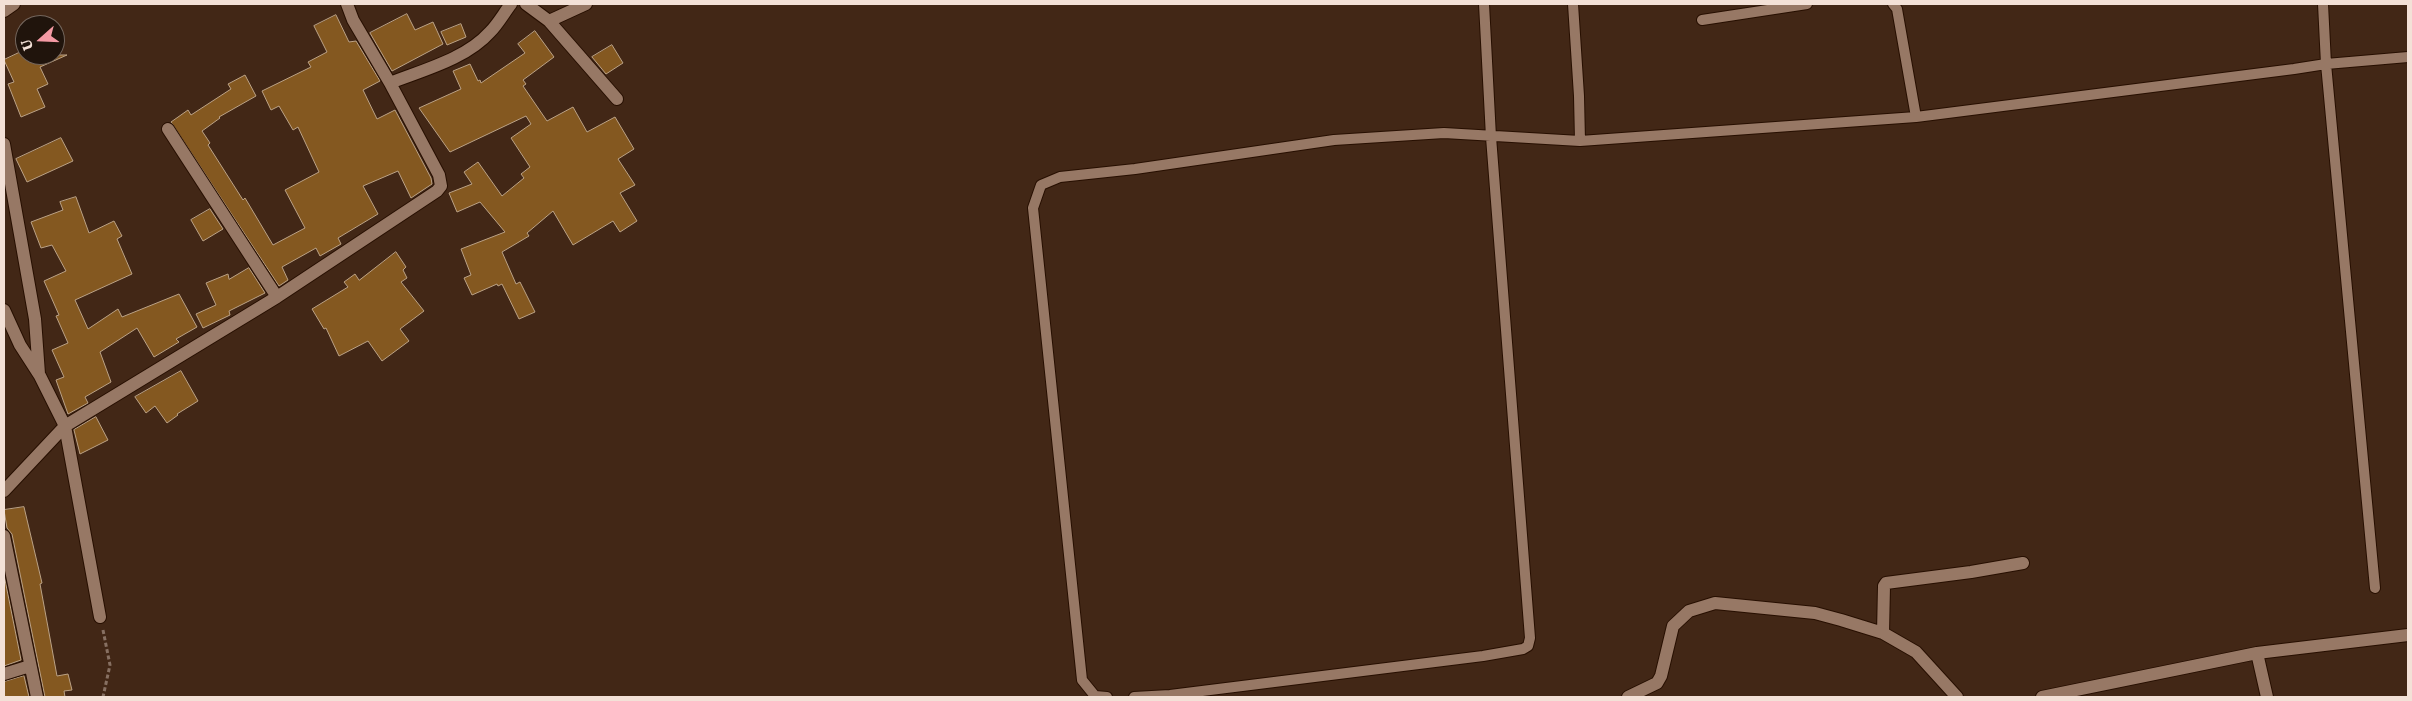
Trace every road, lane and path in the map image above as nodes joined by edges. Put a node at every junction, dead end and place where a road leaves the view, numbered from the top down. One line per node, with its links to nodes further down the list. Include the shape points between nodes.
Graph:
1 (14, 4): 11 (street)
2 (348, 4): 16 (street, via 353,20)
3 (511, 4): 16 (street, via 490,33 477,44)
4 (526, 4): 13 (street)
5 (586, 4): 13 (street)
6 (1484, 4): 20 (lane)
7 (1573, 4): 21 (lane)
8 (1807, 4): 12 (lane)
9 (1893, 4): 18 (lane, via 1897,9)
10 (2323, 4): 15 (lane)
11 (4, 11)
12 (1702, 20)
13 (549, 21): 17 (street)
14 (2408, 57): 15 (lane)
15 (2326, 64): 18 (lane); 30 (lane)
16 (390, 83): 23 (street, via 439,175 441,186)
17 (617, 99)
18 (1916, 117): 21 (lane)
19 (168, 129): 23 (street)
20 (1491, 137): 21 (lane); 39 (lane, via 1444,133 1334,140 1060,177 1041,186 1033,208 1082,680 1095,696); 40 (lane, via 1530,638 1528,646 1483,656)
21 (1580, 141)
22 (4, 144): 25 (street, via 35,319)
23 (277, 297): 26 (street)
24 (4, 310): 25 (street, via 20,345)
25 (40, 376): 26 (street)
26 (65, 426): 27 (street); 31 (street)
27 (4, 491)
28 (4, 536): 35 (street)
29 (2023, 563): 32 (street, via 1886,583)
30 (2375, 588)
31 (100, 617): 38 (path, via 110,665)
32 (1883, 634): 41 (street, via 1816,614 1715,603 1689,611 1673,626 1662,676 1657,683); 42 (street, via 1916,652)
33 (2408, 635): 34 (street)
34 (2257, 653): 43 (street); 44 (street)
35 (30, 666): 36 (street); 37 (street)
36 (4, 674)
37 (37, 697)
38 (103, 697)
39 (1107, 697)
40 (1134, 697)
41 (1628, 697)
42 (1957, 697)
43 (2042, 697)
44 (2267, 697)

